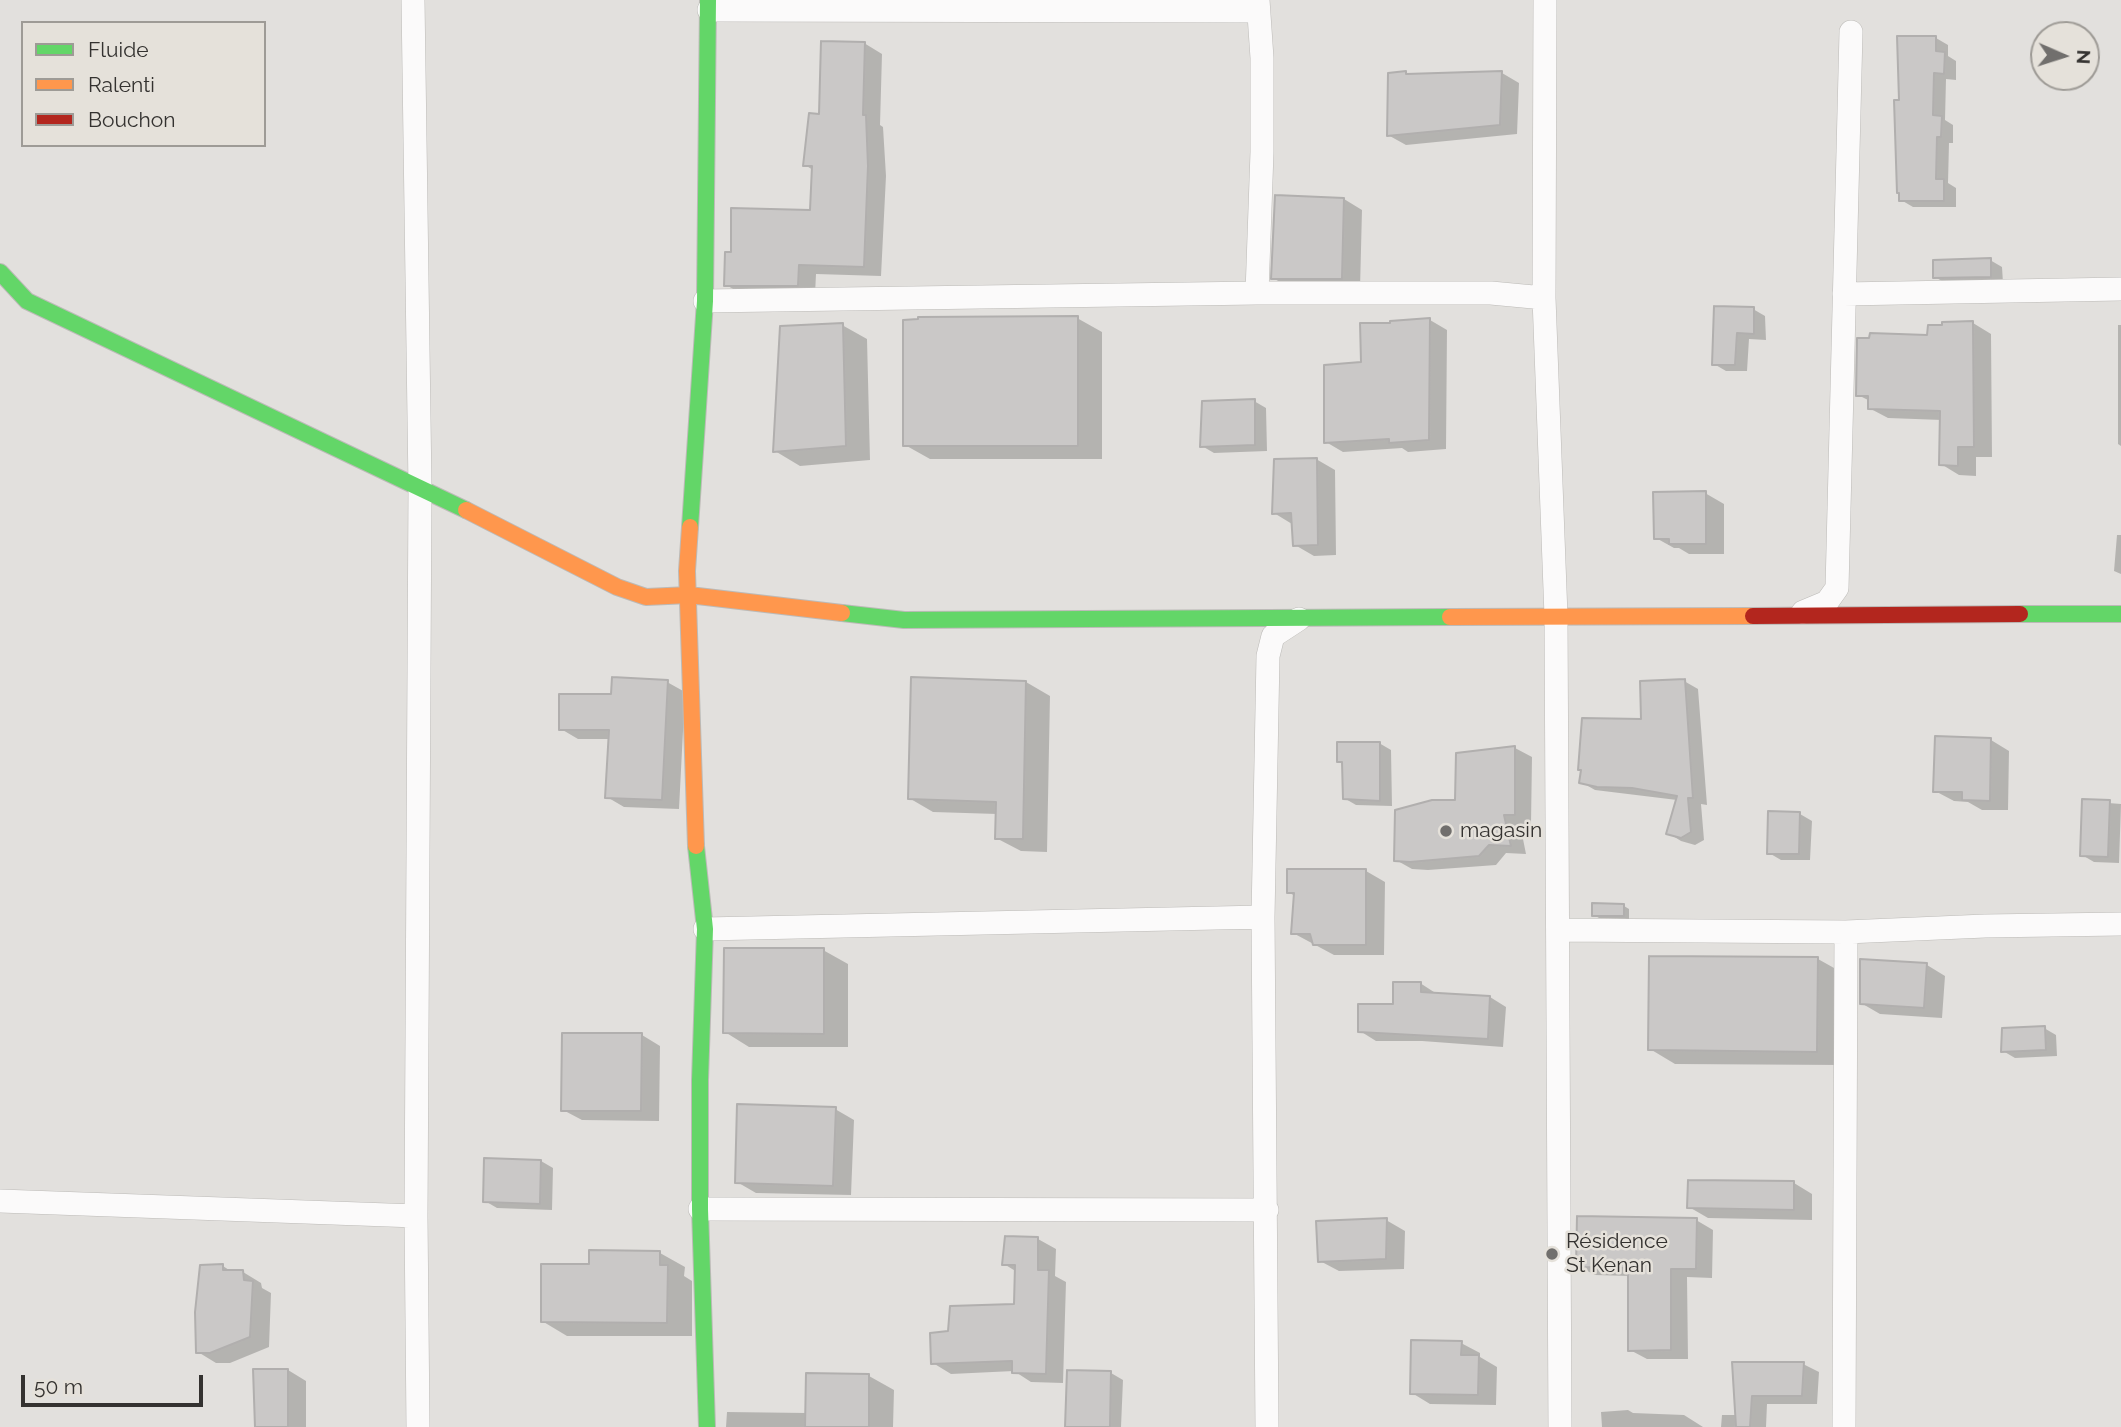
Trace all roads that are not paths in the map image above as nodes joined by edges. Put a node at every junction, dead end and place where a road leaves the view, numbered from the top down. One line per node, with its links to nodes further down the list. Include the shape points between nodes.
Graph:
1 (413, 0): 14 (street)
2 (1545, 0): 10 (street)
3 (709, 5): 4 (street); 12 (street)
4 (1258, 6): 8 (street, via 1262,152)
5 (1851, 32): 9 (street)
6 (0, 272): 11 (street)
7 (2121, 289): 9 (street)
8 (1257, 293): 10 (street, via 1491,293); 12 (street)
9 (1844, 294): 18 (street, via 1837,588 1826,601)
10 (1544, 298): 17 (street)
11 (27, 300): 13 (street); 14 (street)
12 (705, 300): 15 (street)
13 (0, 301)
14 (420, 487): 15 (street, via 617,587 646,597); 28 (street)
15 (689, 595): 19 (street, via 904,620); 22 (street, via 696,850)
16 (2121, 614): 18 (street)
17 (1556, 616): 18 (street); 19 (street); 23 (street)
18 (1794, 616)
19 (1301, 618): 20 (street, via 1273,636 1268,656)
20 (1263, 917): 22 (street); 27 (street)
21 (2121, 924): 24 (street)
22 (705, 929): 26 (street)
23 (1558, 930): 24 (street); 32 (street)
24 (1846, 932): 33 (street)
25 (0, 1201): 28 (street)
26 (700, 1209): 27 (street); 30 (street)
27 (1267, 1210): 31 (street)
28 (416, 1216): 29 (street)
29 (418, 1427)
30 (707, 1427)
31 (1267, 1427)
32 (1560, 1427)
33 (1844, 1427)

